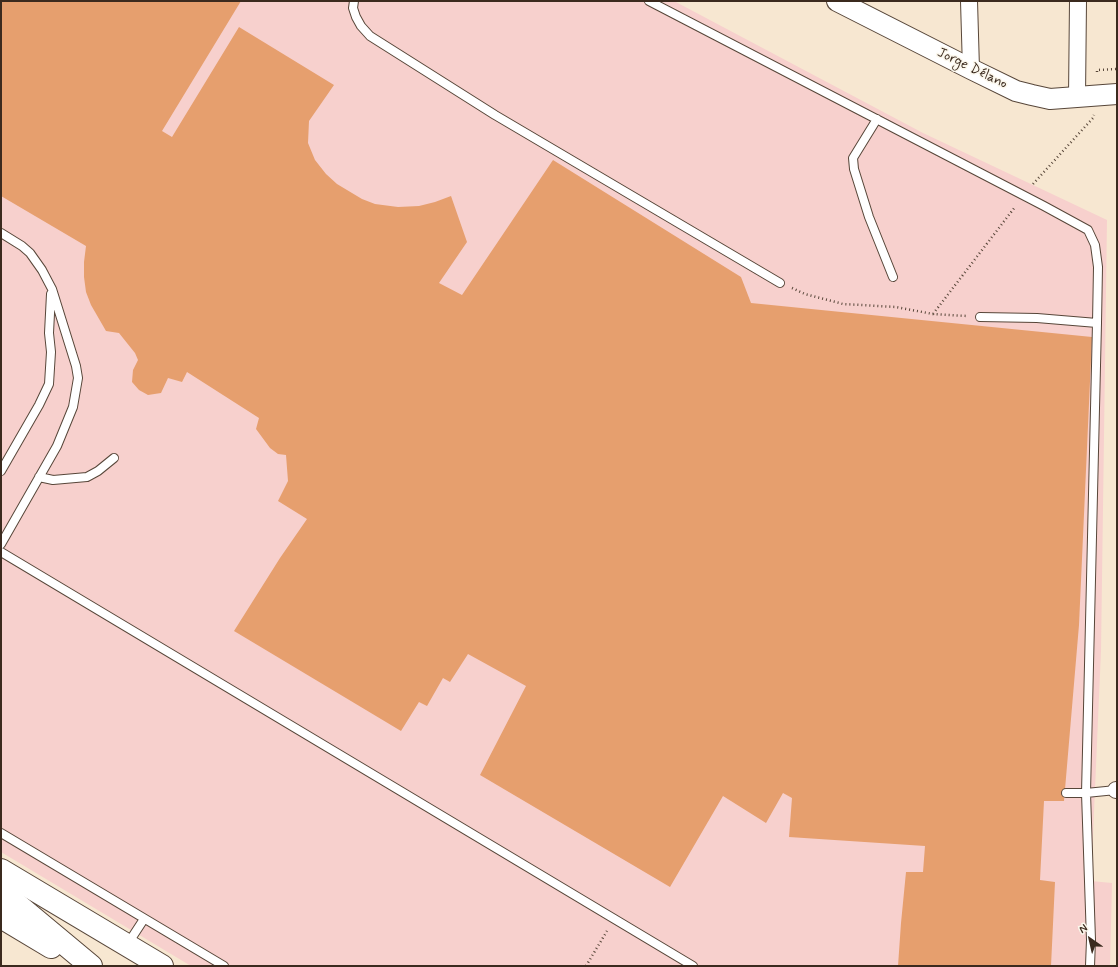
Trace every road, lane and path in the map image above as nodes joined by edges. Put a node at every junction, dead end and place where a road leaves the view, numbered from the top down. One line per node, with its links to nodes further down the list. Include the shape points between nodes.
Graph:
1 (354, 1): 12 (lane, via 356,17 370,36 495,115)
2 (649, 1): 9 (lane)
3 (969, 1): 6 (street)
4 (1078, 1): 8 (street)
5 (840, 2): 6 (street, Jorge Délano)
6 (971, 69): 8 (street, Jorge Délano, via 1032,95 1050,99)
7 (1117, 94): 8 (street, Jorge Délano)
8 (1077, 97)
9 (877, 119): 11 (lane, via 853,158 854,169 869,217); 15 (lane, via 1088,230 1095,245 1098,267)
10 (1, 233): 13 (lane, via 30,253)
11 (893, 277)
12 (780, 283): 14 (path, via 805,294 843,304 896,307 933,314)
13 (52, 289): 17 (lane, via 49,384); 18 (lane, via 78,378 73,407 67,423)
14 (980, 317): 15 (lane, via 1037,318)
15 (1097, 324): 23 (lane)
16 (114, 458): 18 (lane, via 87,477 52,480)
17 (1, 471)
18 (39, 477): 19 (lane)
19 (1, 544)
20 (1, 552): 29 (lane)
21 (1116, 790): 23 (lane)
22 (1066, 793): 23 (lane)
23 (1086, 793): 37 (lane)
24 (1, 833): 28 (lane)
25 (1, 870): 30 (main road)
26 (1, 891): 32 (main road)
27 (1, 917): 31 (main road)
28 (144, 919): 30 (lane); 34 (lane)
29 (615, 919): 35 (path); 36 (lane)
30 (127, 946): 33 (main road)
31 (83, 966)
32 (91, 966)
33 (162, 966)
34 (224, 966)
35 (586, 966)
36 (693, 966)
37 (1090, 966)

